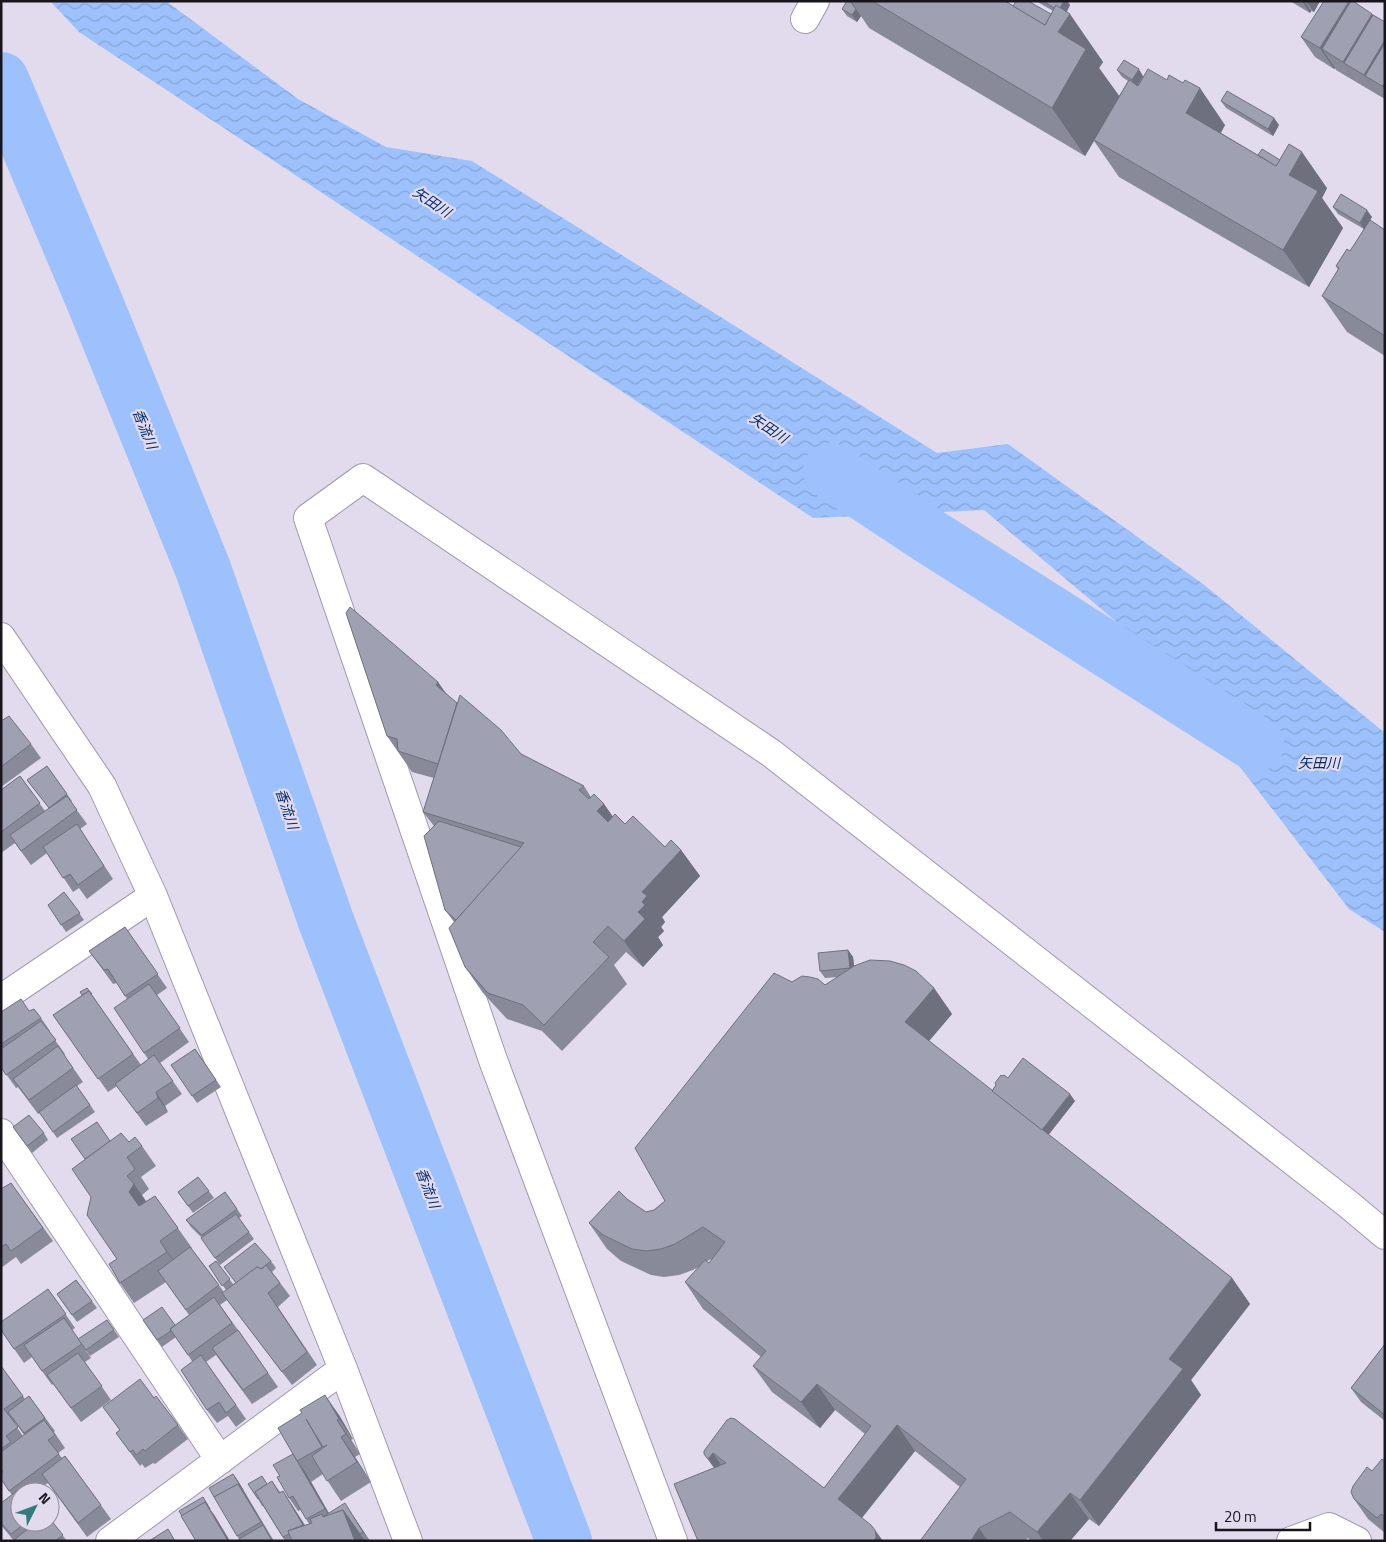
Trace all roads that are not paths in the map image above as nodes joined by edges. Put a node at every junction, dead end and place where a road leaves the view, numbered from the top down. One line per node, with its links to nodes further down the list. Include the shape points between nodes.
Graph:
1 (1, 637): 2 (street, via 102,786)
2 (153, 896): 3 (street); 6 (street)
3 (1, 999)
4 (1, 1133): 7 (street)
5 (1385, 1234): 10 (street, via 771,753 364,478 308,518 493,1060)
6 (343, 1370): 7 (street); 9 (street)
7 (220, 1460): 8 (street)
8 (110, 1541)
9 (408, 1541)
10 (673, 1541)
11 (1291, 1541): 12 (street, via 1329,1527)
12 (1357, 1541)

